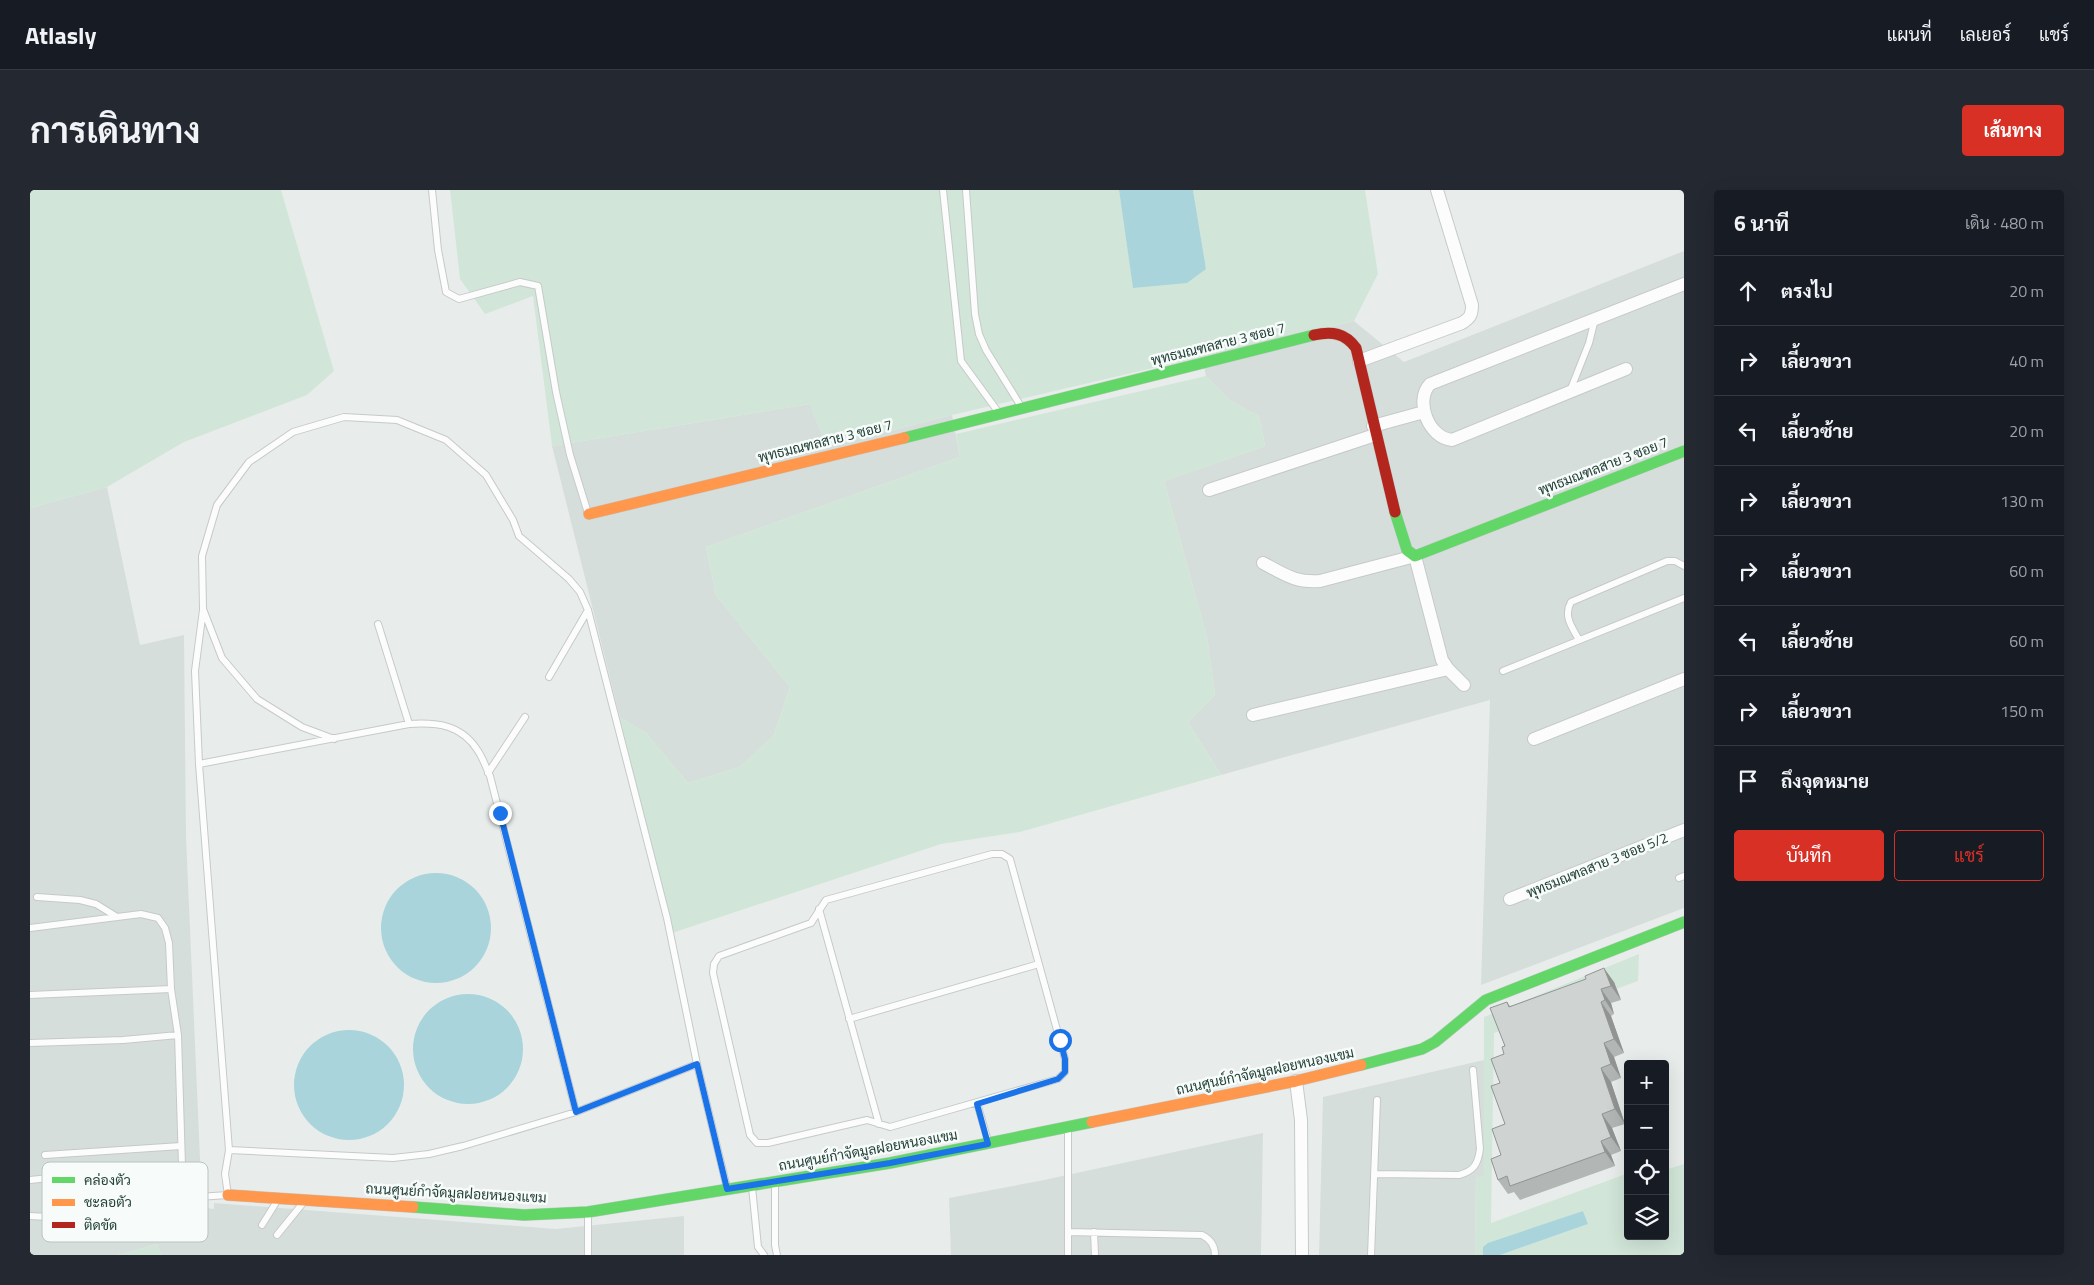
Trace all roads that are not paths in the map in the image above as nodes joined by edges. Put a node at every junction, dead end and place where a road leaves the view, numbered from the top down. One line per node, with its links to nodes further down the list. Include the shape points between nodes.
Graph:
1 (432, 190): 16 (lane, via 446,292 459,299 520,282 538,286 570,455)
2 (943, 190): 12 (lane, via 961,361)
3 (966, 190): 10 (lane, via 975,314 980,334 986,350)
4 (1437, 190): 7 (street, via 1472,312 1462,323)
5 (1684, 284): 6 (street)
6 (1595, 319): 9 (lane); 11 (street, via 1430,384 1422,397)
7 (1359, 361): 10 (street, พุทธมณฑลสาย 3 ซอย 7, via 1349,337 1336,333 1319,334); 13 (street, พุทธมณฑลสาย 3 ซอย 7)
8 (1626, 369): 9 (street)
9 (1570, 392): 11 (street, via 1452,440 1443,440 1435,433)
10 (1023, 409): 12 (street, พุทธมณฑลสาย 3 ซอย 7)
11 (1424, 412): 13 (street)
12 (1000, 414): 16 (street, พุทธมณฑลสาย 3 ซอย 7)
13 (1374, 430): 15 (street); 17 (street, พุทธมณฑลสาย 3 ซอย 7, via 1403,543)
14 (1684, 451): 17 (street, พุทธมณฑลสาย 3 ซอย 7)
15 (1209, 490)
16 (589, 514)
17 (1415, 556): 18 (street, via 1306,582 1293,580); 25 (street, via 1442,660)
18 (1263, 563)
19 (1684, 566): 24 (lane, via 1667,561 1571,602 1567,609 1568,620)
20 (1684, 598): 24 (lane)
21 (203, 609): 22 (lane, via 202,556 217,505 238,476 249,462 293,432 344,417 397,420 446,440 486,475 519,536 569,579 580,592); 33 (lane, via 222,658 256,699 302,727); 35 (lane, via 195,671)
22 (588, 610): 27 (lane); 50 (lane, via 667,918)
23 (378, 624): 32 (lane)
24 (1579, 640): 26 (lane)
25 (1448, 669): 29 (street); 30 (street)
26 (1502, 671)
27 (549, 677)
28 (1684, 679): 34 (street)
29 (1464, 685)
30 (1253, 716)
31 (525, 717): 36 (lane)
32 (409, 724): 33 (lane); 36 (lane, via 434,723 460,731 478,750)
33 (334, 739): 35 (lane)
34 (1534, 739)
35 (199, 764): 60 (lane)
36 (488, 773): 55 (lane)
37 (1684, 830): 39 (street, พุทธมณฑลสาย 3 ซอย 5/2)
38 (37, 897): 41 (lane, via 80,900 96,904)
39 (1510, 899)
40 (819, 909): 44 (lane, via 826,900 992,854 1002,854 1010,859); 47 (lane); 56 (lane, via 811,924 719,956 714,964 713,973 750,1135 757,1143 768,1143 850,1122 867,1120)
41 (117, 917): 43 (lane); 45 (lane, via 141,914 158,918 169,943)
42 (1684, 922): 52 (street, ถนนศูนย์กำจัดมูลฝอยหนองแขม, via 1486,1000 1422,1049)
43 (30, 928)
44 (1039, 964): 47 (lane); 54 (lane, via 1065,1059 1065,1072 1058,1079)
45 (171, 989): 46 (lane); 48 (lane)
46 (30, 995)
47 (850, 1019): 56 (lane)
48 (178, 1035): 49 (lane); 59 (lane)
49 (30, 1043)
50 (697, 1064): 55 (lane); 66 (lane)
51 (1473, 1070): 63 (lane, via 1480,1149 1479,1161 1474,1168 1459,1174)
52 (1296, 1081): 57 (street, ถนนศูนย์กำจัดมูลฝอยหนองแขม); 82 (street, via 1301,1120)
53 (1377, 1100): 63 (lane)
54 (977, 1104): 56 (lane, via 890,1127); 58 (lane)
55 (576, 1112): 60 (lane, via 463,1146 394,1158)
56 (879, 1124)
57 (1068, 1128): 58 (street, ถนนศูนย์กำจัดมูลฝอยหนองแขม); 73 (lane)
58 (988, 1144): 64 (street, ถนนศูนย์กำจัดมูลฝอยหนองแขม)
59 (181, 1146): 61 (lane); 62 (lane)
60 (229, 1150): 67 (lane, via 225,1174)
61 (45, 1155)
62 (181, 1162)
63 (1374, 1174): 83 (lane)
64 (775, 1182): 65 (street, ถนนศูนย์กำจัดมูลฝอยหนองแขม); 78 (lane)
65 (752, 1185): 66 (street, ถนนศูนย์กำจัดมูลฝอยหนองแขม); 77 (lane, via 758,1247)
66 (727, 1189): 71 (street, ถนนศูนย์กำจัดมูลฝอยหนองแขม)
67 (228, 1195): 68 (lane); 69 (street, ถนนศูนย์กำจัดมูลฝอยหนองแขม)
68 (208, 1196)
69 (278, 1198): 70 (street, ถนนศูนย์กำจัดมูลฝอยหนองแขม); 72 (lane)
70 (306, 1200): 71 (street, ถนนศูนย์กำจัดมูลฝอยหนองแขม, via 524,1215); 75 (lane)
71 (588, 1212): 76 (lane)
72 (262, 1225)
73 (1068, 1232): 74 (lane); 79 (lane)
74 (1094, 1232): 80 (lane); 81 (lane, via 1202,1235 1209,1239)
75 (277, 1235)
76 (588, 1255)
77 (764, 1255)
78 (777, 1255)
79 (1068, 1255)
80 (1095, 1255)
81 (1215, 1255)
82 (1302, 1255)
83 (1371, 1255)

